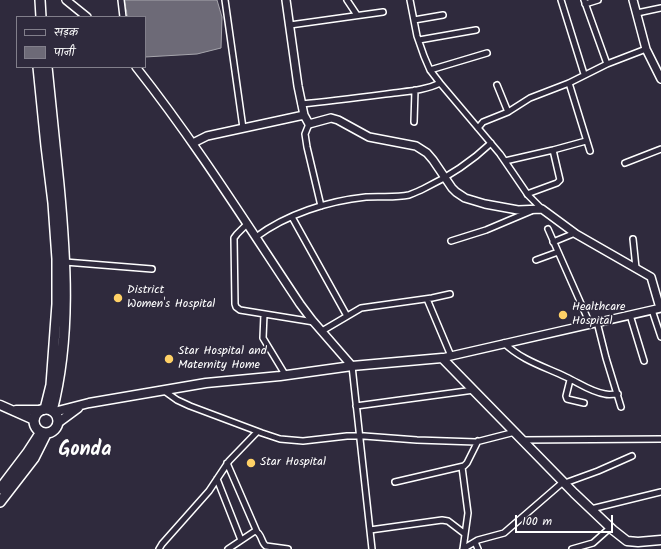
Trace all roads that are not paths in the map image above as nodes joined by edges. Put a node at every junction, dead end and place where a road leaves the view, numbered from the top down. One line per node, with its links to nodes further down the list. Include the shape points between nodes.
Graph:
1 (34, 0): 17 (highway)
2 (40, 0): 18 (highway)
3 (66, 0): 19 (street)
4 (121, 0): 20 (street)
5 (225, 0): 44 (street)
6 (286, 0): 23 (street)
7 (347, 0): 21 (street)
8 (410, 0): 22 (street)
9 (561, 0): 33 (street)
10 (598, 0): 12 (street)
11 (633, 0): 15 (street)
12 (584, 2): 28 (street)
13 (661, 8): 15 (street)
14 (383, 12): 21 (street)
15 (637, 13): 26 (street)
16 (443, 14): 22 (street)
17 (35, 16)
18 (42, 16)
19 (86, 16)
20 (123, 16)
21 (357, 16): 23 (street)
22 (414, 20): 25 (street)
23 (290, 25): 39 (street)
24 (476, 30): 25 (street)
25 (419, 40): 32 (street)
26 (646, 49): 28 (street); 34 (street)
27 (487, 53): 32 (street)
28 (607, 64): 33 (street)
29 (38, 68): 97 (highway, via 57,259 57,304)
30 (47, 68): 69 (highway)
31 (137, 68): 47 (street)
32 (430, 70): 35 (street)
33 (584, 74): 36 (street)
34 (661, 79)
35 (440, 83): 38 (street); 45 (street)
36 (569, 83): 40 (street, via 530,98); 46 (street)
37 (498, 85): 40 (street)
38 (414, 90): 39 (street); 42 (street)
39 (302, 104): 41 (street)
40 (508, 112): 45 (street, via 484,122)
41 (304, 115): 43 (street); 44 (street)
42 (414, 122)
43 (309, 124): 54 (street, via 331,118 370,137 416,146 427,153); 56 (street, via 305,134 306,147)
44 (243, 128): 47 (street, via 207,136)
45 (478, 128): 48 (street)
46 (586, 141): 50 (street); 51 (street)
47 (193, 143): 60 (street)
48 (492, 143): 52 (street); 54 (street)
49 (661, 149): 53 (street)
50 (553, 150): 52 (street); 55 (street, via 560,180)
51 (590, 152)
52 (505, 161): 55 (street)
53 (626, 164)
54 (445, 177): 56 (street, via 409,195 343,200); 57 (street, via 456,192 465,198 518,210)
55 (527, 194): 58 (street)
56 (321, 206): 59 (street)
57 (534, 210): 58 (street); 65 (street)
58 (544, 210): 62 (street)
59 (292, 217): 63 (street); 77 (street)
60 (247, 224): 63 (street); 75 (street, via 234,238 235,304 240,310)
61 (548, 229): 66 (street)
62 (575, 233): 66 (street); 70 (street)
63 (256, 237): 78 (street)
64 (633, 239): 70 (street)
65 (451, 241)
66 (553, 242): 67 (street)
67 (558, 252): 68 (street); 79 (street)
68 (536, 260)
69 (65, 262): 71 (street); 97 (highway, via 61,362)
70 (636, 268): 74 (street, via 651,277)
71 (152, 269)
72 (450, 294): 73 (street)
73 (427, 299): 77 (street, via 368,306); 83 (street)
74 (658, 308): 76 (street); 81 (street)
75 (264, 314): 78 (street); 86 (street, via 263,338)
76 (630, 315): 79 (street); 84 (street)
77 (347, 316): 80 (street)
78 (314, 322): 80 (street)
79 (593, 323): 82 (street); 90 (street)
80 (322, 331): 85 (street)
81 (661, 337)
82 (504, 343): 83 (street); 87 (street, via 532,363)
83 (446, 357): 85 (main road); 89 (main road)
84 (644, 361)
85 (352, 366): 86 (main road); 94 (street)
86 (286, 376): 88 (main road, via 206,383)
87 (570, 380): 90 (street, via 604,394); 91 (street, via 567,399)
88 (163, 390): 93 (main road); 100 (street, via 190,406)
89 (475, 390): 94 (street); 101 (main road)
90 (618, 394): 95 (street)
91 (584, 402)
92 (0, 405): 96 (main road)
93 (82, 405): 97 (main road); 99 (main road)
94 (356, 406): 103 (street)
95 (621, 407)
96 (13, 410): 97 (main road); 98 (main road)
97 (49, 410): 98 (highway, via 36,415); 99 (highway, via 58,416)
98 (34, 420): 102 (highway, via 36,427)
99 (59, 422): 102 (highway, via 52,432)
100 (256, 432): 103 (street, via 280,439 303,441); 108 (street)
101 (515, 432): 105 (main road); 106 (street)
102 (44, 433): 113 (highway); 115 (highway, via 34,458)
103 (359, 436): 106 (street); 118 (street)
104 (661, 439): 105 (street)
105 (523, 440): 112 (main road)
106 (478, 441): 109 (street, via 467,463)
107 (632, 456): 112 (street, via 595,473)
108 (227, 463): 110 (street); 119 (street)
109 (462, 467): 111 (street); 120 (street, via 468,513)
110 (217, 479): 121 (street); 125 (street)
111 (395, 482)
112 (564, 483): 116 (main road); 123 (street, via 504,533)
113 (0, 489)
114 (661, 492): 116 (street)
115 (0, 502)
116 (591, 509): 117 (main road)
117 (611, 527): 124 (main road, via 627,541); 130 (street, via 593,543)
118 (370, 530): 120 (street, via 442,520 448,521); 128 (street)
119 (258, 532): 121 (street, via 253,532); 127 (street, via 264,545)
120 (465, 534): 123 (street, via 463,549)
121 (241, 540): 126 (street)
122 (661, 540): 124 (main road)
123 (475, 542): 129 (street)
124 (636, 545)
125 (159, 549)
126 (228, 549)
127 (288, 549)
128 (372, 549)
129 (478, 549)
130 (572, 549)

